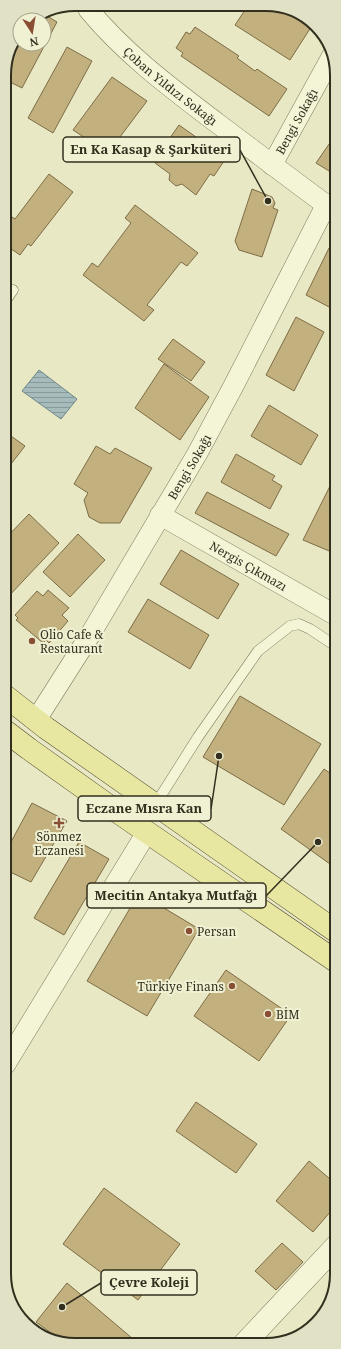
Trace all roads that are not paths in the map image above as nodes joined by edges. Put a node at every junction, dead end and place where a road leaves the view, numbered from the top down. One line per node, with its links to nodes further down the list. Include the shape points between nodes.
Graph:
1 (90, 11): 3 (street, Çoban Yıldızı Sokağı, via 116,41 154,74)
2 (329, 62): 3 (street, Bengi Sokağı)
3 (272, 165): 4 (street, Çoban Yıldızı Sokağı)
4 (330, 208)
5 (330, 211): 8 (street, Bengi Sokağı, via 194,459)
6 (13, 290): 7 (lane)
7 (11, 293)
8 (160, 515): 9 (street, Nergis Çıkmazı); 12 (street, Bengi Sokağı, via 90,635)
9 (330, 612)
10 (330, 642): 14 (lane, via 299,624 290,626 258,651 198,737)
11 (11, 700): 12 (main road)
12 (36, 720): 14 (main road)
13 (11, 735): 15 (main road)
14 (155, 805): 16 (main road)
15 (147, 832): 17 (main road); 18 (street)
16 (330, 927)
17 (330, 957)
18 (11, 1054)
19 (330, 1252): 20 (street)
20 (250, 1338)

